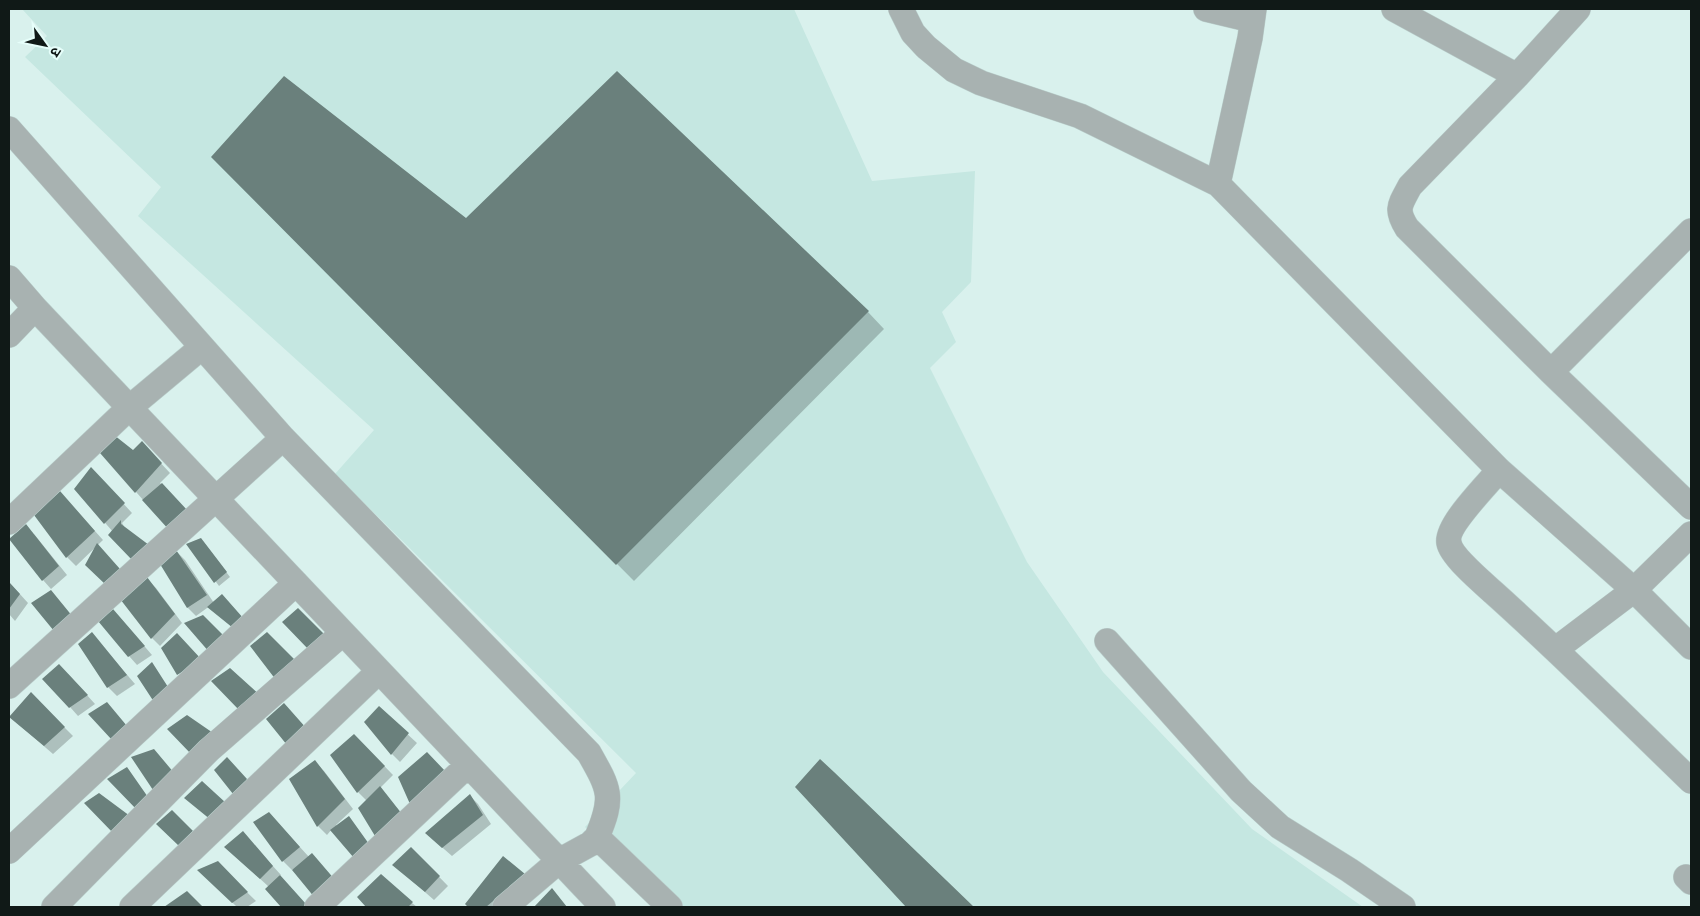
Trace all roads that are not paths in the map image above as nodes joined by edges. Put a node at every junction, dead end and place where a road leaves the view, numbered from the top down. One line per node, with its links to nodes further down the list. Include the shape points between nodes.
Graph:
1 (900, 9): 8 (street, via 913,33 954,70 981,83 1080,116)
2 (1206, 9): 5 (street)
3 (1394, 9): 6 (street)
4 (1578, 9): 6 (street)
5 (1253, 14): 8 (street)
6 (1517, 76): 14 (street, via 1410,186 1400,206 1400,217 1407,228)
7 (9, 129): 13 (street)
8 (1218, 184): 17 (street)
9 (1691, 231): 14 (street)
10 (9, 278): 11 (street)
11 (35, 308): 12 (street); 15 (street)
12 (9, 335)
13 (202, 347): 15 (street); 16 (street)
14 (1551, 372): 19 (street)
15 (129, 408): 18 (street); 20 (street)
16 (283, 438): 18 (street); 32 (street, via 589,753 607,786 608,801)
17 (1499, 470): 23 (street); 27 (street, via 1459,517 1451,530 1448,544 1476,577)
18 (215, 499): 22 (street); 29 (street)
19 (1691, 507)
20 (9, 522)
21 (1691, 534): 23 (street)
22 (296, 583): 24 (street); 33 (street)
23 (1634, 590): 26 (street); 27 (street)
24 (343, 633): 28 (street); 35 (street, via 209,750)
25 (1107, 641): 41 (street, via 1241,791 1280,827)
26 (1691, 647)
27 (1556, 649): 31 (street)
28 (379, 671): 30 (street); 36 (street)
29 (9, 686)
30 (468, 765): 34 (street); 37 (street)
31 (1691, 781)
32 (598, 837): 34 (street); 40 (street)
33 (9, 851)
34 (559, 860): 38 (street); 39 (street)
35 (54, 907)
36 (132, 907)
37 (318, 907)
38 (505, 907)
39 (603, 907)
40 (670, 907)
41 (1403, 907)

